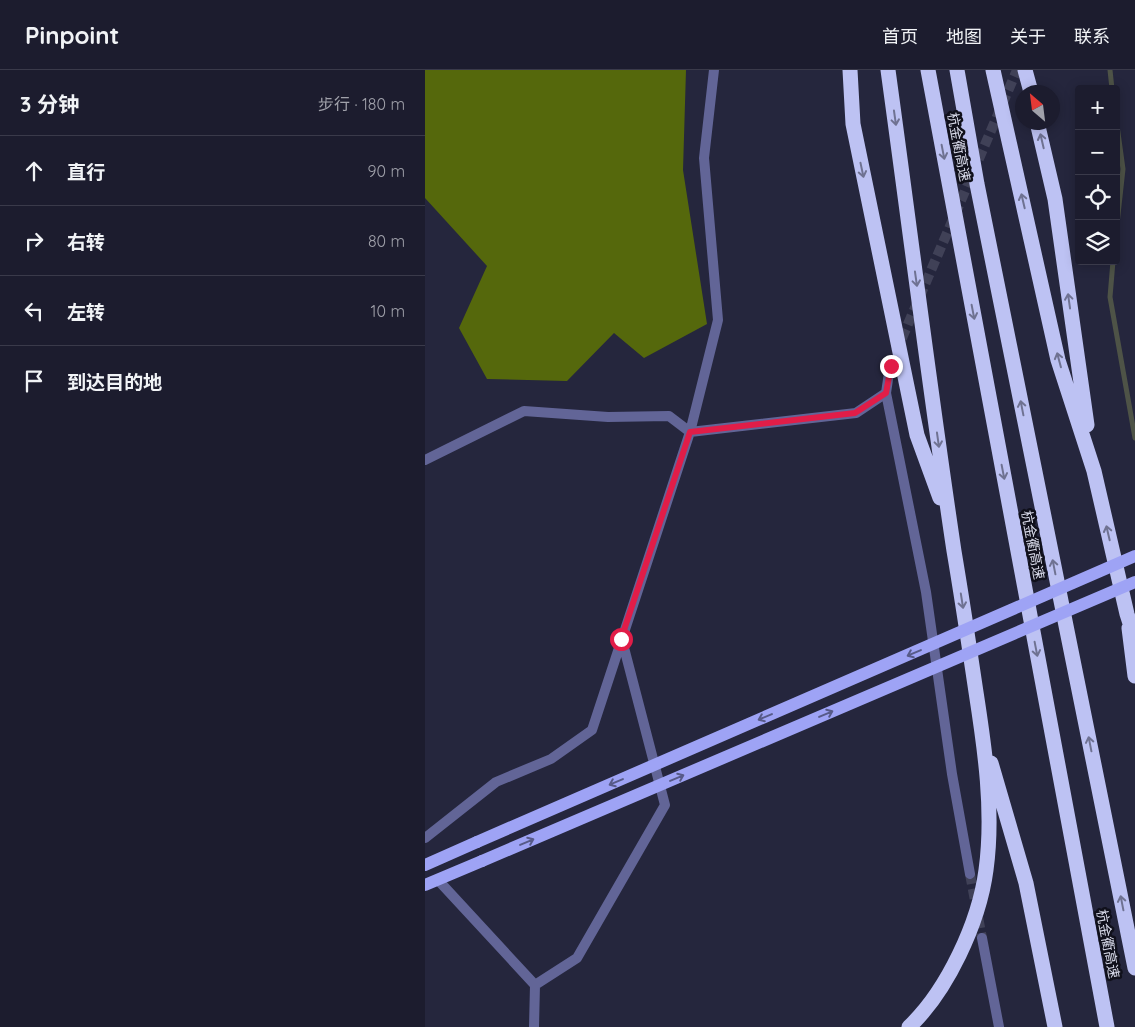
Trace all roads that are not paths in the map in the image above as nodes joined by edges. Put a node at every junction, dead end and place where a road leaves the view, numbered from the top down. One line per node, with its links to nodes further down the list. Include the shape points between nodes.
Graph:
1 (714, 70): 12 (street, via 704,158 718,320)
2 (850, 70): 15 (highway, one-way to 15, via 853,124 917,435)
3 (888, 70): 15 (highway, one-way to 15)
4 (928, 70): 35 (highway, 杭金衢高速, one-way to 35)
5 (957, 70): 29 (highway, 杭金衢高速, one-way to 5, via 979,194)
6 (993, 70): 14 (highway, one-way to 6, via 1058,360)
7 (1025, 70): 8 (highway)
8 (1029, 85)
9 (1039, 130): 14 (highway, one-way to 9, via 1055,199)
10 (891, 366): 11 (street)
11 (886, 393): 12 (street, via 855,413); 25 (street, via 926,592 952,774)
12 (690, 432): 13 (street, via 669,416 608,417 524,411); 19 (street)
13 (425, 460)
14 (1094, 470): 18 (highway, one-way to 14)
15 (951, 527): 22 (highway, one-way to 22)
16 (1135, 556): 24 (main road, one-way to 24, bridge)
17 (1135, 582): 26 (main road, one-way to 17, bridge)
18 (1127, 614): 20 (highway); 21 (highway)
19 (621, 639): 23 (street, via 592,730 551,759 496,782); 30 (street, via 665,805 577,958)
20 (1135, 639)
21 (1135, 676)
22 (981, 728): 32 (highway, via 989,824 986,871 972,922 956,962 925,1012); 34 (highway, via 1026,883)
23 (425, 838)
24 (425, 865)
25 (971, 874)
26 (438, 880): 27 (main road); 30 (street)
27 (425, 885)
28 (982, 938): 33 (street)
29 (1135, 968)
30 (535, 985): 31 (street)
31 (534, 1027)
32 (909, 1027)
33 (999, 1027)
34 (1055, 1027)
35 (1107, 1027)

